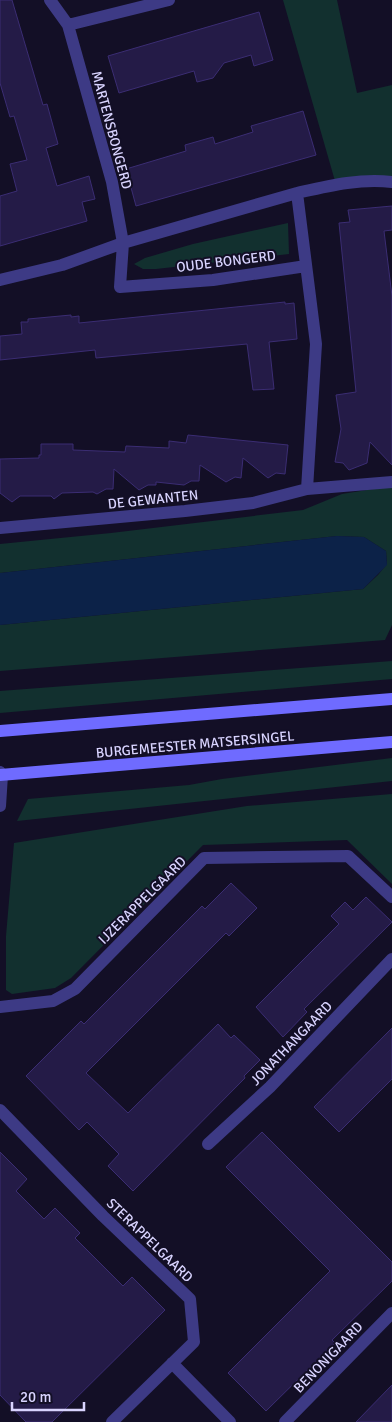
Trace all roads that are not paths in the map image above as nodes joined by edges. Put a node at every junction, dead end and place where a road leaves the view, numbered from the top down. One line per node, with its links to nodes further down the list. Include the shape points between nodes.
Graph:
1 (50, 0): 3 (street, MARTENSBONGERD)
2 (169, 0): 3 (street)
3 (68, 25): 6 (street, MARTENSBONGERD, via 112,182)
4 (392, 182): 5 (street, via 331,185)
5 (297, 193): 6 (street); 7 (street)
6 (123, 243): 7 (street, OUDE BONGERD, via 120,287 214,280); 8 (street, via 62,265)
7 (306, 266): 10 (street, via 316,344)
8 (0, 280)
9 (392, 482): 10 (street, DE GEWANTEN)
10 (307, 489): 11 (street, DE GEWANTEN, via 253,503)
11 (0, 528)
12 (392, 699): 13 (main road, BURGEMEESTER MATSERSINGEL)
13 (0, 731)
14 (392, 742): 15 (main road, BURGEMEESTER MATSERSINGEL)
15 (0, 774): 16 (street)
16 (0, 806)
17 (392, 898): 19 (street, IJZERAPPELGAARD, via 348,856 204,858 74,990 53,1001)
18 (392, 959): 21 (street, JONATHANGAARD, via 270,1087)
19 (0, 1007)
20 (0, 1110): 23 (street, STERAPPELGAARD, via 103,1216 190,1299 194,1342)
21 (208, 1144)
22 (392, 1312): 26 (street, BENONIGAARD)
23 (172, 1364): 24 (street, STERAPPELGAARD); 25 (street)
24 (112, 1422)
25 (230, 1422)
26 (285, 1422)

